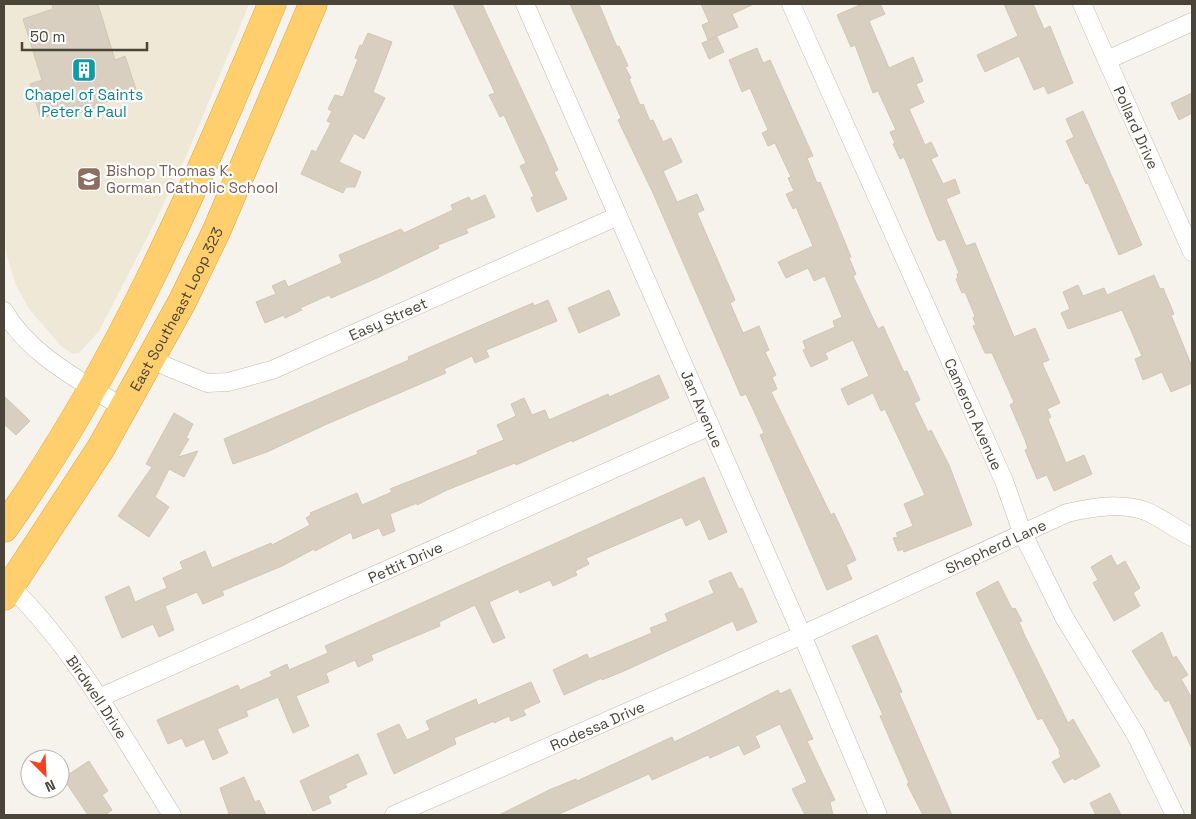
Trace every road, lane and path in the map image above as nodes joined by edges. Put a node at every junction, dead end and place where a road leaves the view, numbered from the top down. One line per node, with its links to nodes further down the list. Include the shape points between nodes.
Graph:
1 (272, 4): 14 (highway, via 167,249)
2 (291, 4): 9 (highway, via 207,207 212,216)
3 (313, 4): 9 (highway, East Southeast Loop 323)
4 (525, 4): 10 (street, Jan Avenue)
5 (791, 4): 18 (street, Cameron Avenue, via 1004,481)
6 (1082, 4): 8 (street, Pollard Drive)
7 (1192, 22): 8 (street)
8 (1107, 60): 11 (street, Pollard Drive)
9 (223, 216): 13 (highway, East Southeast Loop 323)
10 (618, 216): 13 (street, Easy Street, via 272,370 228,382 207,382); 16 (street, Jan Avenue)
11 (1192, 252)
12 (4, 311): 14 (street, via 29,343)
13 (151, 360): 15 (highway, East Southeast Loop 323)
14 (92, 388): 15 (street); 17 (highway)
15 (124, 409): 20 (highway, East Southeast Loop 323)
16 (710, 426): 21 (street, Jan Avenue); 22 (street, Pettit Drive)
17 (4, 528)
18 (1022, 532): 19 (street, Shepherd Lane, via 1067,513 1093,507 1120,506 1147,512); 21 (street, Shepherd Lane); 26 (street, Cameron Avenue, via 1064,616 1136,735)
19 (1192, 537)
20 (8, 591): 22 (street, Birdwell Drive, via 40,615)
21 (802, 635): 24 (street, Rodessa Drive); 25 (street, Jan Avenue)
22 (99, 698): 23 (street, Birdwell Drive)
23 (172, 815)
24 (394, 815)
25 (878, 815)
26 (1176, 815)

